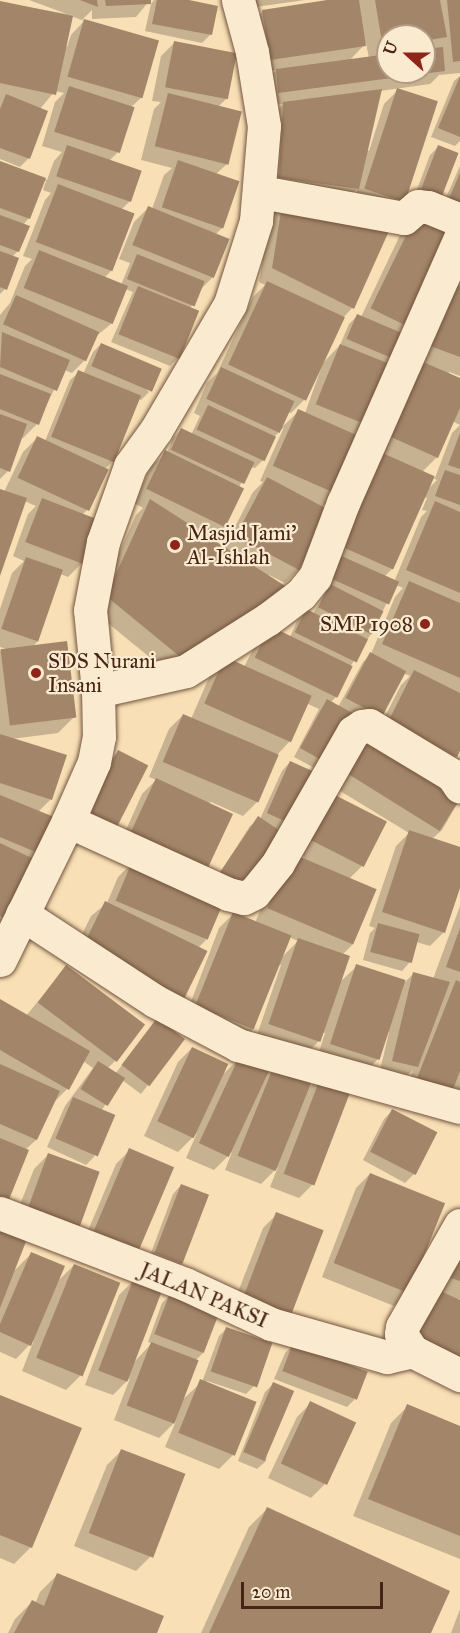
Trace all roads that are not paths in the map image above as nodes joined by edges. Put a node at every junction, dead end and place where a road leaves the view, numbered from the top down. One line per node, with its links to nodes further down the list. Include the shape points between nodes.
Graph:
1 (238, 0): 2 (street, via 252,52 264,126)
2 (261, 192): 3 (street, via 404,218 418,206 428,207); 5 (street, via 230,304 156,430 130,466 103,542 90,610)
3 (460, 220)
4 (460, 238): 5 (street, via 343,503 315,577 301,594 268,619 186,671)
5 (98, 691): 7 (street, via 99,737 94,762)
6 (457, 776): 7 (street, via 369,725 362,726 353,732 278,863 254,893 244,898)
7 (68, 821): 8 (street)
8 (9, 934): 9 (street, via 155,1001 238,1045)
9 (460, 1107)
10 (0, 1213): 12 (street, JALAN PAKSI, via 185,1284 271,1324 387,1357)
11 (460, 1225): 12 (street, via 402,1327 401,1334)
12 (412, 1351): 13 (street)
13 (460, 1375)

